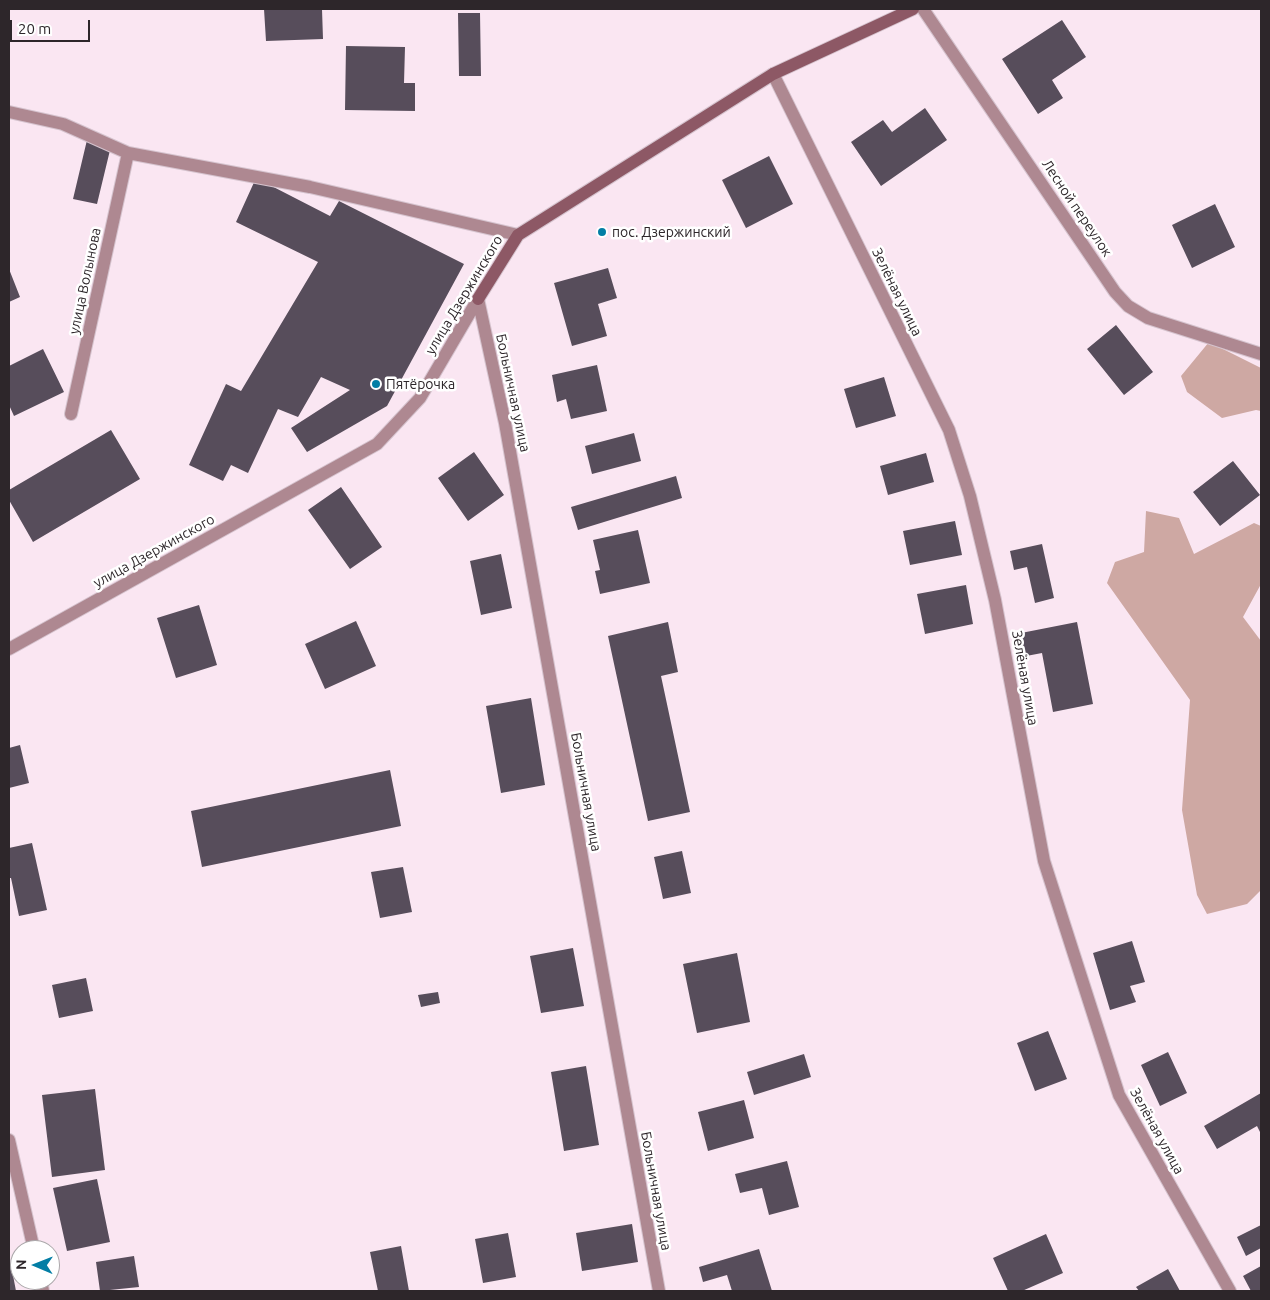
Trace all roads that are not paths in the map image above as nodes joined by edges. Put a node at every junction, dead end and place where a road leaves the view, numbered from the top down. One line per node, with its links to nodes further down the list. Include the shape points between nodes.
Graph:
1 (913, 9): 3 (street, улица Дзержинского)
2 (923, 9): 8 (street, Лесной переулок, via 1115,292 1128,306 1148,318)
3 (773, 74): 6 (street, улица Дзержинского); 14 (street, Зелёная улица, via 949,430 970,496 995,600 1044,861 1119,1095)
4 (9, 112): 5 (street, via 63,124)
5 (128, 153): 6 (street, via 310,187); 9 (street, улица Волынова)
6 (518, 235): 7 (street, улица Дзержинского)
7 (478, 299): 10 (street, улица Дзержинского, via 420,398 377,444); 13 (street, Больничная улица, via 505,423)
8 (1261, 354)
9 (71, 414)
10 (9, 649)
11 (9, 1140): 12 (street)
12 (32, 1240)
13 (659, 1291)
14 (1230, 1291)

